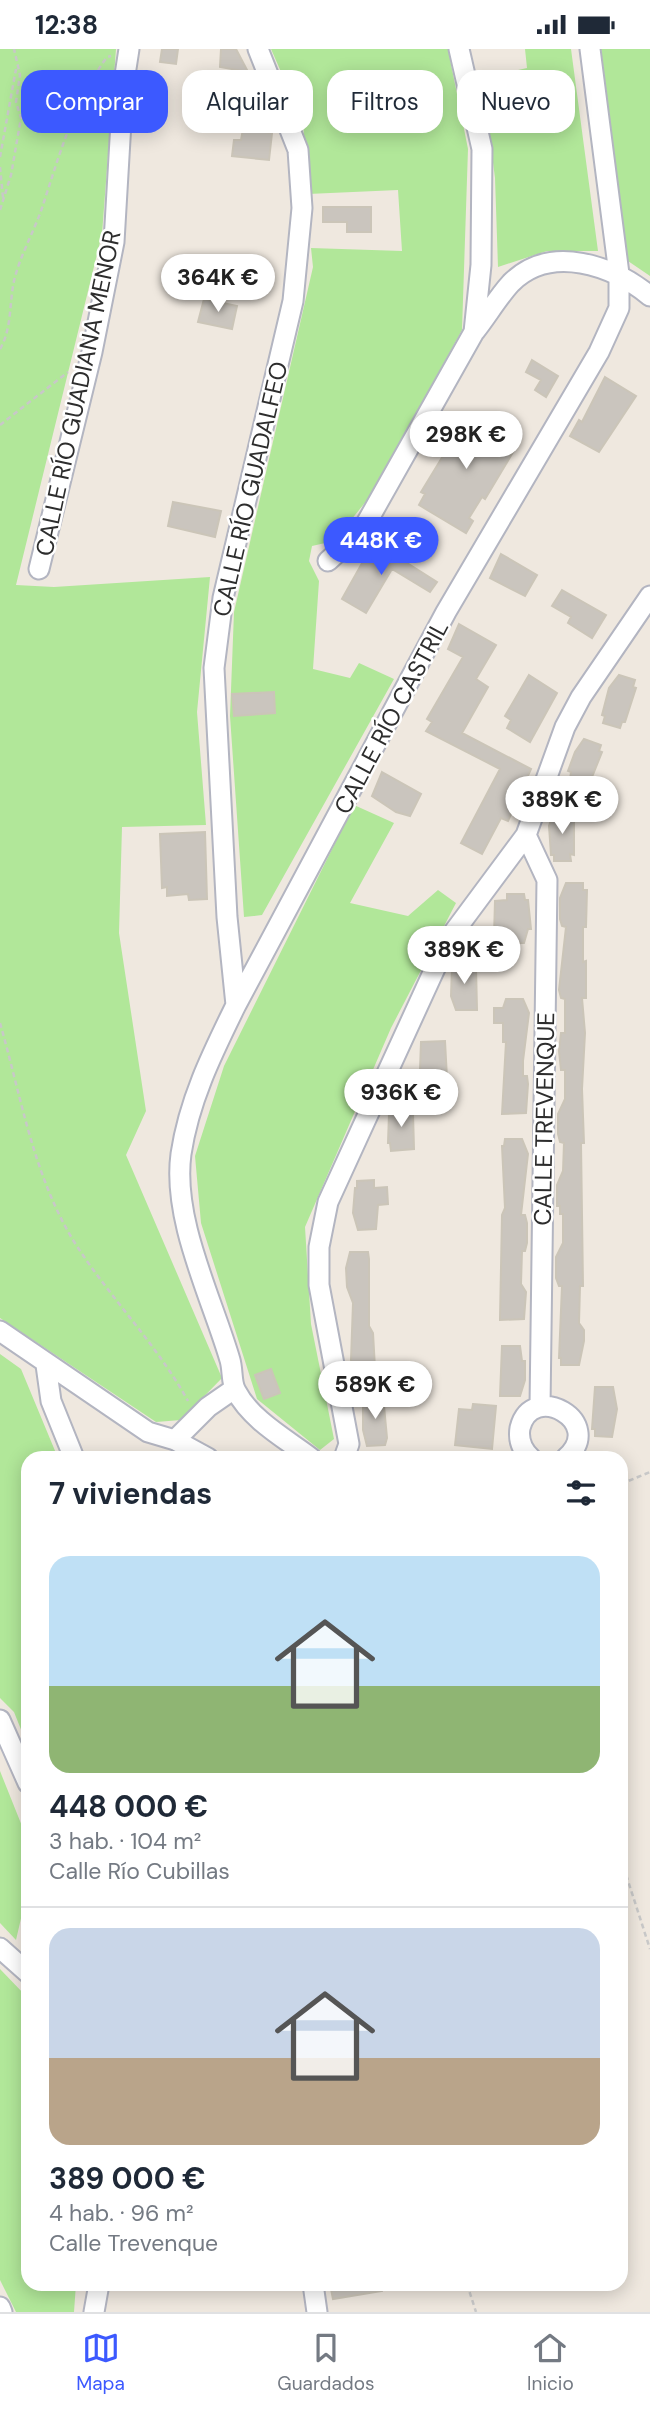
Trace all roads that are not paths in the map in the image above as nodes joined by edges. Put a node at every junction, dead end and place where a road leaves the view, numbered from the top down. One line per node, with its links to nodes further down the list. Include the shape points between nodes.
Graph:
1 (258, 49): 14 (street, CALLE RÍO GUADALFEO, via 298,150 302,208 293,301 223,598 214,669)
2 (459, 49): 5 (street, via 482,149)
3 (590, 49): 6 (street, CALLE RÍO CASTRIL)
4 (129, 51): 11 (street, CALLE RÍO GUADIANA MENOR, via 114,242)
5 (481, 265): 7 (street, via 496,282); 9 (street)
6 (619, 274): 7 (street, via 585,262 548,263); 8 (street); 15 (street, CALLE RÍO CASTRIL, via 619,308 599,352 446,612)
7 (512, 283): 9 (street)
8 (650, 296)
9 (474, 332): 10 (street, via 363,529)
10 (328, 561)
11 (39, 569)
12 (650, 596): 13 (street, via 565,727)
13 (526, 835): 20 (street, CALLE TREVENQUE, via 547,880); 25 (street, via 448,940 328,1202 319,1247 319,1285 349,1444)
14 (230, 938): 15 (street, via 240,948 257,953); 16 (street, CALLE RÍO GUADALFEO)
15 (269, 946): 16 (street, CALLE RÍO CASTRIL)
16 (236, 1006): 19 (street, CALLE RÍO CASTRIL, via 205,1067 188,1114 181,1158 182,1198 191,1240 231,1364)
17 (0, 1331): 18 (street)
18 (46, 1365): 21 (street, via 148,1432); 22 (street, via 51,1401)
19 (234, 1389): 21 (street); 24 (street, via 250,1411)
20 (540, 1407): 26 (street, via 520,1428); 27 (street, via 560,1408 573,1420 578,1438)
21 (175, 1440): 23 (street)
22 (72, 1451)
23 (195, 1451)
24 (302, 1451)
25 (346, 1451)
26 (525, 1451)
27 (570, 1451)
28 (0, 1720): 29 (street)
29 (21, 1767)
30 (0, 1948): 31 (street)
31 (21, 1967)
32 (98, 2291): 34 (street)
33 (314, 2291): 35 (street)
34 (94, 2312)
35 (317, 2312)

